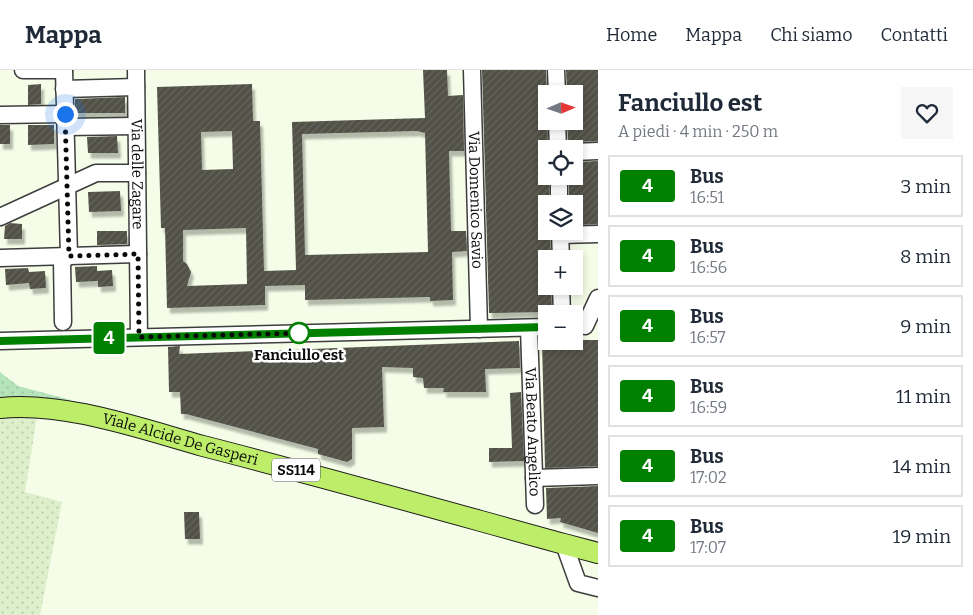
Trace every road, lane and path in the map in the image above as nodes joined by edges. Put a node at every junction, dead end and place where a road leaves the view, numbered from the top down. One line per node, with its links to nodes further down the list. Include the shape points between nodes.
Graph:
1 (23, 70): 2 (street)
2 (64, 70): 8 (street)
3 (136, 70): 7 (street, Via delle Zagare)
4 (472, 70): 27 (street, Via Domenico Savio)
5 (556, 70): 6 (street)
6 (557, 85)
7 (136, 87): 8 (street); 11 (street, Via delle Zagare)
8 (64, 89): 10 (street)
9 (0, 115): 10 (street)
10 (65, 121): 11 (street); 15 (street)
11 (136, 126): 14 (street, Via delle Zagare)
12 (598, 151): 13 (street)
13 (583, 152)
14 (137, 173): 15 (street, via 96,173); 19 (street, Via delle Zagare)
15 (68, 186): 16 (street); 20 (street)
16 (0, 218)
17 (583, 234): 18 (street)
18 (598, 234)
19 (138, 254): 20 (street); 28 (street, Via delle Zagare)
20 (69, 256): 21 (street); 23 (street, via 62,261)
21 (0, 258)
22 (598, 298): 24 (street)
23 (63, 322)
24 (586, 326)
25 (538, 327): 26 (street)
26 (529, 328): 27 (street); 32 (street, Via Beato Angelico)
27 (479, 329): 28 (street)
28 (139, 337): 29 (street)
29 (0, 341)
30 (0, 408): 34 (main road, Viale Alcide De Gasperi / SS114, via 41,407 99,418)
31 (598, 476): 32 (street)
32 (534, 478): 33 (street, Via Beato Angelico)
33 (535, 505)
34 (564, 544): 35 (main road, Viale Alcide De Gasperi / SS114); 36 (street, via 578,583)
35 (595, 552)
36 (598, 588)

